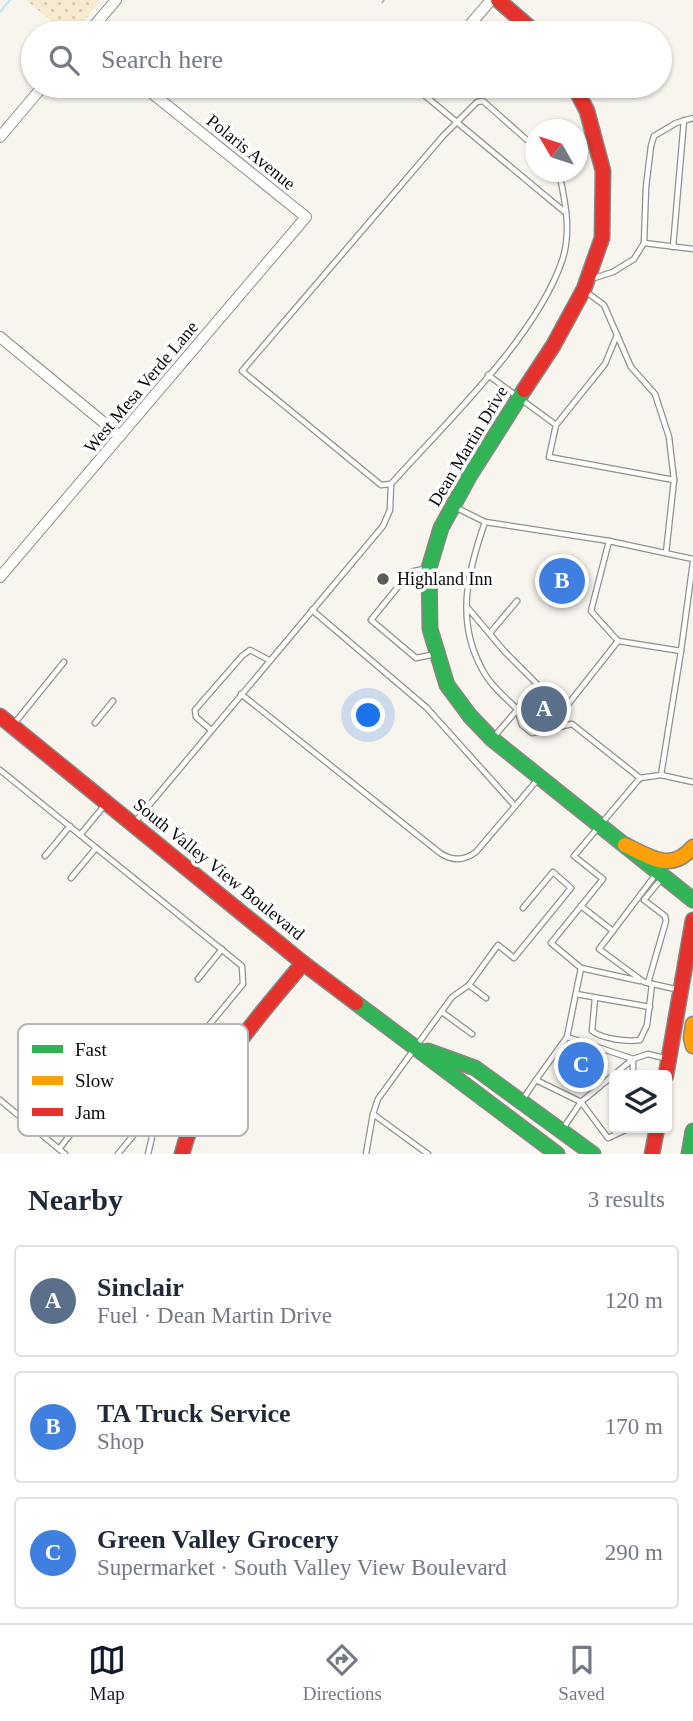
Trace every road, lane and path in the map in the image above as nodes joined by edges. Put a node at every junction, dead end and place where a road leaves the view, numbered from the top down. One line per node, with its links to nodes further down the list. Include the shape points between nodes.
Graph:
1 (116, 0): 4 (street)
2 (491, 0): 5 (street)
3 (498, 0): 6 (main road)
4 (98, 21)
5 (473, 21)
6 (522, 21)
7 (33, 98): 14 (street)
8 (158, 98): 18 (street, Polaris Avenue)
9 (429, 98): 13 (lane)
10 (580, 98): 22 (main road, Dean Martin Drive, via 603,171 602,238)
11 (693, 117): 12 (lane)
12 (684, 120): 19 (lane, via 654,136); 20 (lane)
13 (457, 123): 15 (lane, via 483,101); 17 (lane); 30 (lane, via 243,371 381,485)
14 (0, 137)
15 (525, 138)
16 (561, 182): 17 (lane)
17 (568, 214): 25 (lane, via 562,259 540,310)
18 (306, 217): 28 (street, West Mesa Verde Lane)
19 (644, 243): 20 (lane); 22 (lane, via 634,259)
20 (673, 247): 21 (lane)
21 (693, 249)
22 (585, 285): 23 (lane, via 604,305); 26 (main road, Dean Martin Drive, via 554,346)
23 (618, 334): 27 (lane, via 605,364); 29 (lane, via 631,367 655,394 669,437)
24 (0, 337): 28 (street)
25 (488, 375): 26 (lane); 30 (lane)
26 (519, 399): 27 (lane); 31 (main road, Dean Martin Drive)
27 (556, 425): 29 (lane, via 549,457)
28 (120, 436): 37 (street, West Mesa Verde Lane)
29 (674, 480): 34 (lane)
30 (391, 484): 40 (lane, via 390,510 383,526)
31 (453, 506): 32 (lane); 36 (main road, Dean Martin Drive)
32 (485, 522): 33 (lane); 39 (lane, via 467,581)
33 (609, 541): 34 (lane); 42 (lane, via 590,611)
34 (666, 554): 35 (lane)
35 (693, 561): 43 (lane)
36 (429, 568): 44 (main road, Dean Martin Drive, via 430,629); 44 (lane, via 410,572 371,620 415,657)
37 (0, 577)
38 (517, 601): 41 (lane)
39 (467, 607): 41 (lane); 49 (lane, via 470,642 482,669)
40 (312, 610): 45 (lane); 62 (lane, via 427,708)
41 (491, 633): 49 (lane, via 537,684)
42 (618, 641): 43 (lane); 54 (lane)
43 (681, 651): 57 (lane)
44 (437, 654): 55 (main road, Dean Martin Drive, via 447,685)
45 (269, 660): 47 (lane); 53 (lane, via 250,650 195,710 196,717)
46 (64, 662): 52 (lane)
47 (241, 694): 53 (lane); 62 (lane, via 451,859 476,852)
48 (113, 701): 51 (lane)
49 (517, 709): 54 (lane, via 522,725 532,733); 55 (lane)
50 (0, 716): 52 (main road, South Valley View Boulevard)
51 (95, 723)
52 (12, 726): 61 (main road, South Valley View Boulevard)
53 (211, 730): 63 (lane)
54 (547, 732): 59 (lane, via 572,724)
55 (492, 739): 58 (main road, Dean Martin Drive)
56 (0, 770): 64 (lane)
57 (662, 775): 59 (lane); 60 (lane)
58 (540, 778): 62 (lane); 65 (main road, Dean Martin Drive)
59 (640, 778): 65 (lane)
60 (693, 782)
61 (106, 803): 63 (main road, South Valley View Boulevard); 66 (lane)
62 (515, 806)
63 (133, 824): 79 (main road, South Valley View Boulevard)
64 (70, 826): 66 (lane); 70 (lane)
65 (600, 826): 67 (main road, Dean Martin Drive); 74 (lane, via 574,856 603,879)
66 (80, 835): 69 (lane)
67 (625, 845): 68 (main road, via 668,863 681,861); 71 (main road, Dean Martin Drive)
68 (693, 847)
69 (96, 848): 72 (lane); 78 (lane)
70 (45, 856)
71 (661, 874): 73 (main road, Dean Martin Drive); 77 (lane); 82 (lane, via 644,900 666,921)
72 (71, 878)
73 (693, 900)
74 (581, 906): 77 (lane); 80 (lane, via 551,943)
75 (523, 908): 83 (lane, via 553,872 571,888 514,958 498,945)
76 (693, 920): 84 (main road)
77 (613, 930): 82 (lane, via 599,949)
78 (222, 949): 81 (lane); 90 (lane, via 242,966 243,984)
79 (303, 963): 92 (main road); 96 (main road, South Valley View Boulevard)
80 (581, 968): 82 (lane); 85 (lane)
81 (198, 979)
82 (648, 983): 84 (lane); 88 (lane)
83 (469, 985): 86 (lane); 89 (lane, via 452,997)
84 (681, 990): 98 (main road)
85 (576, 994): 87 (lane); 94 (lane)
86 (486, 998)
87 (596, 998): 88 (lane); 88 (lane, via 592,1031 632,1041 640,1040)
88 (650, 1007)
89 (443, 1012): 93 (lane); 96 (lane)
90 (210, 1024)
91 (693, 1024): 95 (main road)
92 (248, 1031)
93 (472, 1034)
94 (567, 1037): 97 (lane); 101 (lane)
95 (693, 1046)
96 (417, 1047): 103 (main road, South Valley View Boulevard, via 475,1068); 105 (lane, via 378,1099); 123 (main road, South Valley View Boulevard)
97 (633, 1059): 98 (lane, via 648,1054); 99 (lane); 104 (lane)
98 (669, 1059): 100 (main road)
99 (632, 1070)
100 (667, 1070)
101 (536, 1080): 103 (lane); 104 (lane)
102 (0, 1100): 106 (lane)
103 (521, 1101): 107 (main road, South Valley View Boulevard)
104 (581, 1102): 107 (lane); 109 (lane, via 608,1138)
105 (373, 1114): 121 (lane); 122 (lane)
106 (18, 1115)
107 (561, 1131): 124 (main road, South Valley View Boulevard)
108 (693, 1131): 126 (main road)
109 (619, 1133)
110 (656, 1133): 125 (main road)
111 (43, 1136): 116 (lane)
112 (69, 1136): 116 (lane)
113 (133, 1136): 118 (lane)
114 (152, 1136): 119 (lane)
115 (188, 1136): 120 (main road)
116 (59, 1149): 117 (lane)
117 (65, 1154)
118 (118, 1154)
119 (148, 1154)
120 (182, 1154)
121 (366, 1154)
122 (428, 1154)
123 (557, 1154)
124 (593, 1154)
125 (652, 1154)
126 (689, 1154)

